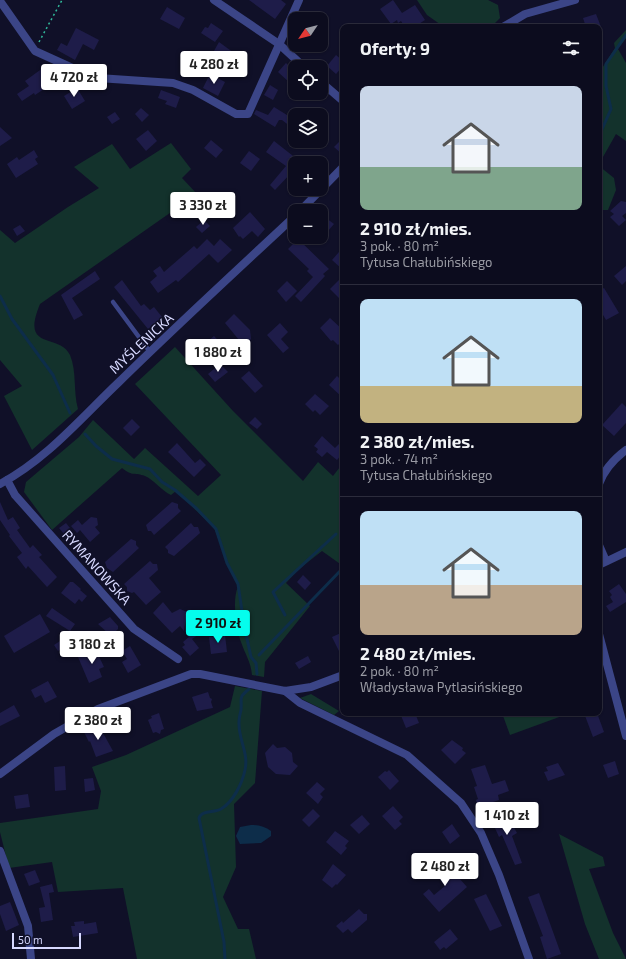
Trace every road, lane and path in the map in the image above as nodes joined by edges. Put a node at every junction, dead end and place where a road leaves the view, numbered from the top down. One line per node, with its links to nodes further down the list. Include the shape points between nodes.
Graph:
1 (62, 0): 8 (path)
2 (214, 0): 7 (street)
3 (299, 0): 7 (street)
4 (575, 0): 6 (street, via 526,14)
5 (0, 1): 8 (street)
6 (508, 24)
7 (279, 44): 8 (street, via 248,114 236,114 193,90 173,83 98,78); 9 (street)
8 (35, 51)
9 (296, 60)
10 (328, 88): 11 (street)
11 (340, 98)
12 (340, 170): 13 (street)
13 (307, 204)
14 (288, 223): 16 (street, MYŚLENICKA)
15 (113, 302): 16 (lane)
16 (150, 352): 19 (street, MYŚLENICKA, via 56,445)
17 (626, 450): 18 (street, via 616,457)
18 (602, 478)
19 (4, 482): 23 (street, RYMANOWSKA, via 134,629)
20 (626, 552): 21 (street)
21 (602, 563)
22 (602, 645): 26 (street)
23 (178, 659)
24 (340, 676): 25 (street, via 311,687)
25 (285, 691): 27 (street, via 191,674 98,709 54,734); 30 (street, via 300,704 407,755 461,803 481,833)
26 (626, 736)
27 (0, 774)
28 (0, 851): 29 (street, via 28,926)
29 (31, 959)
30 (529, 959)

